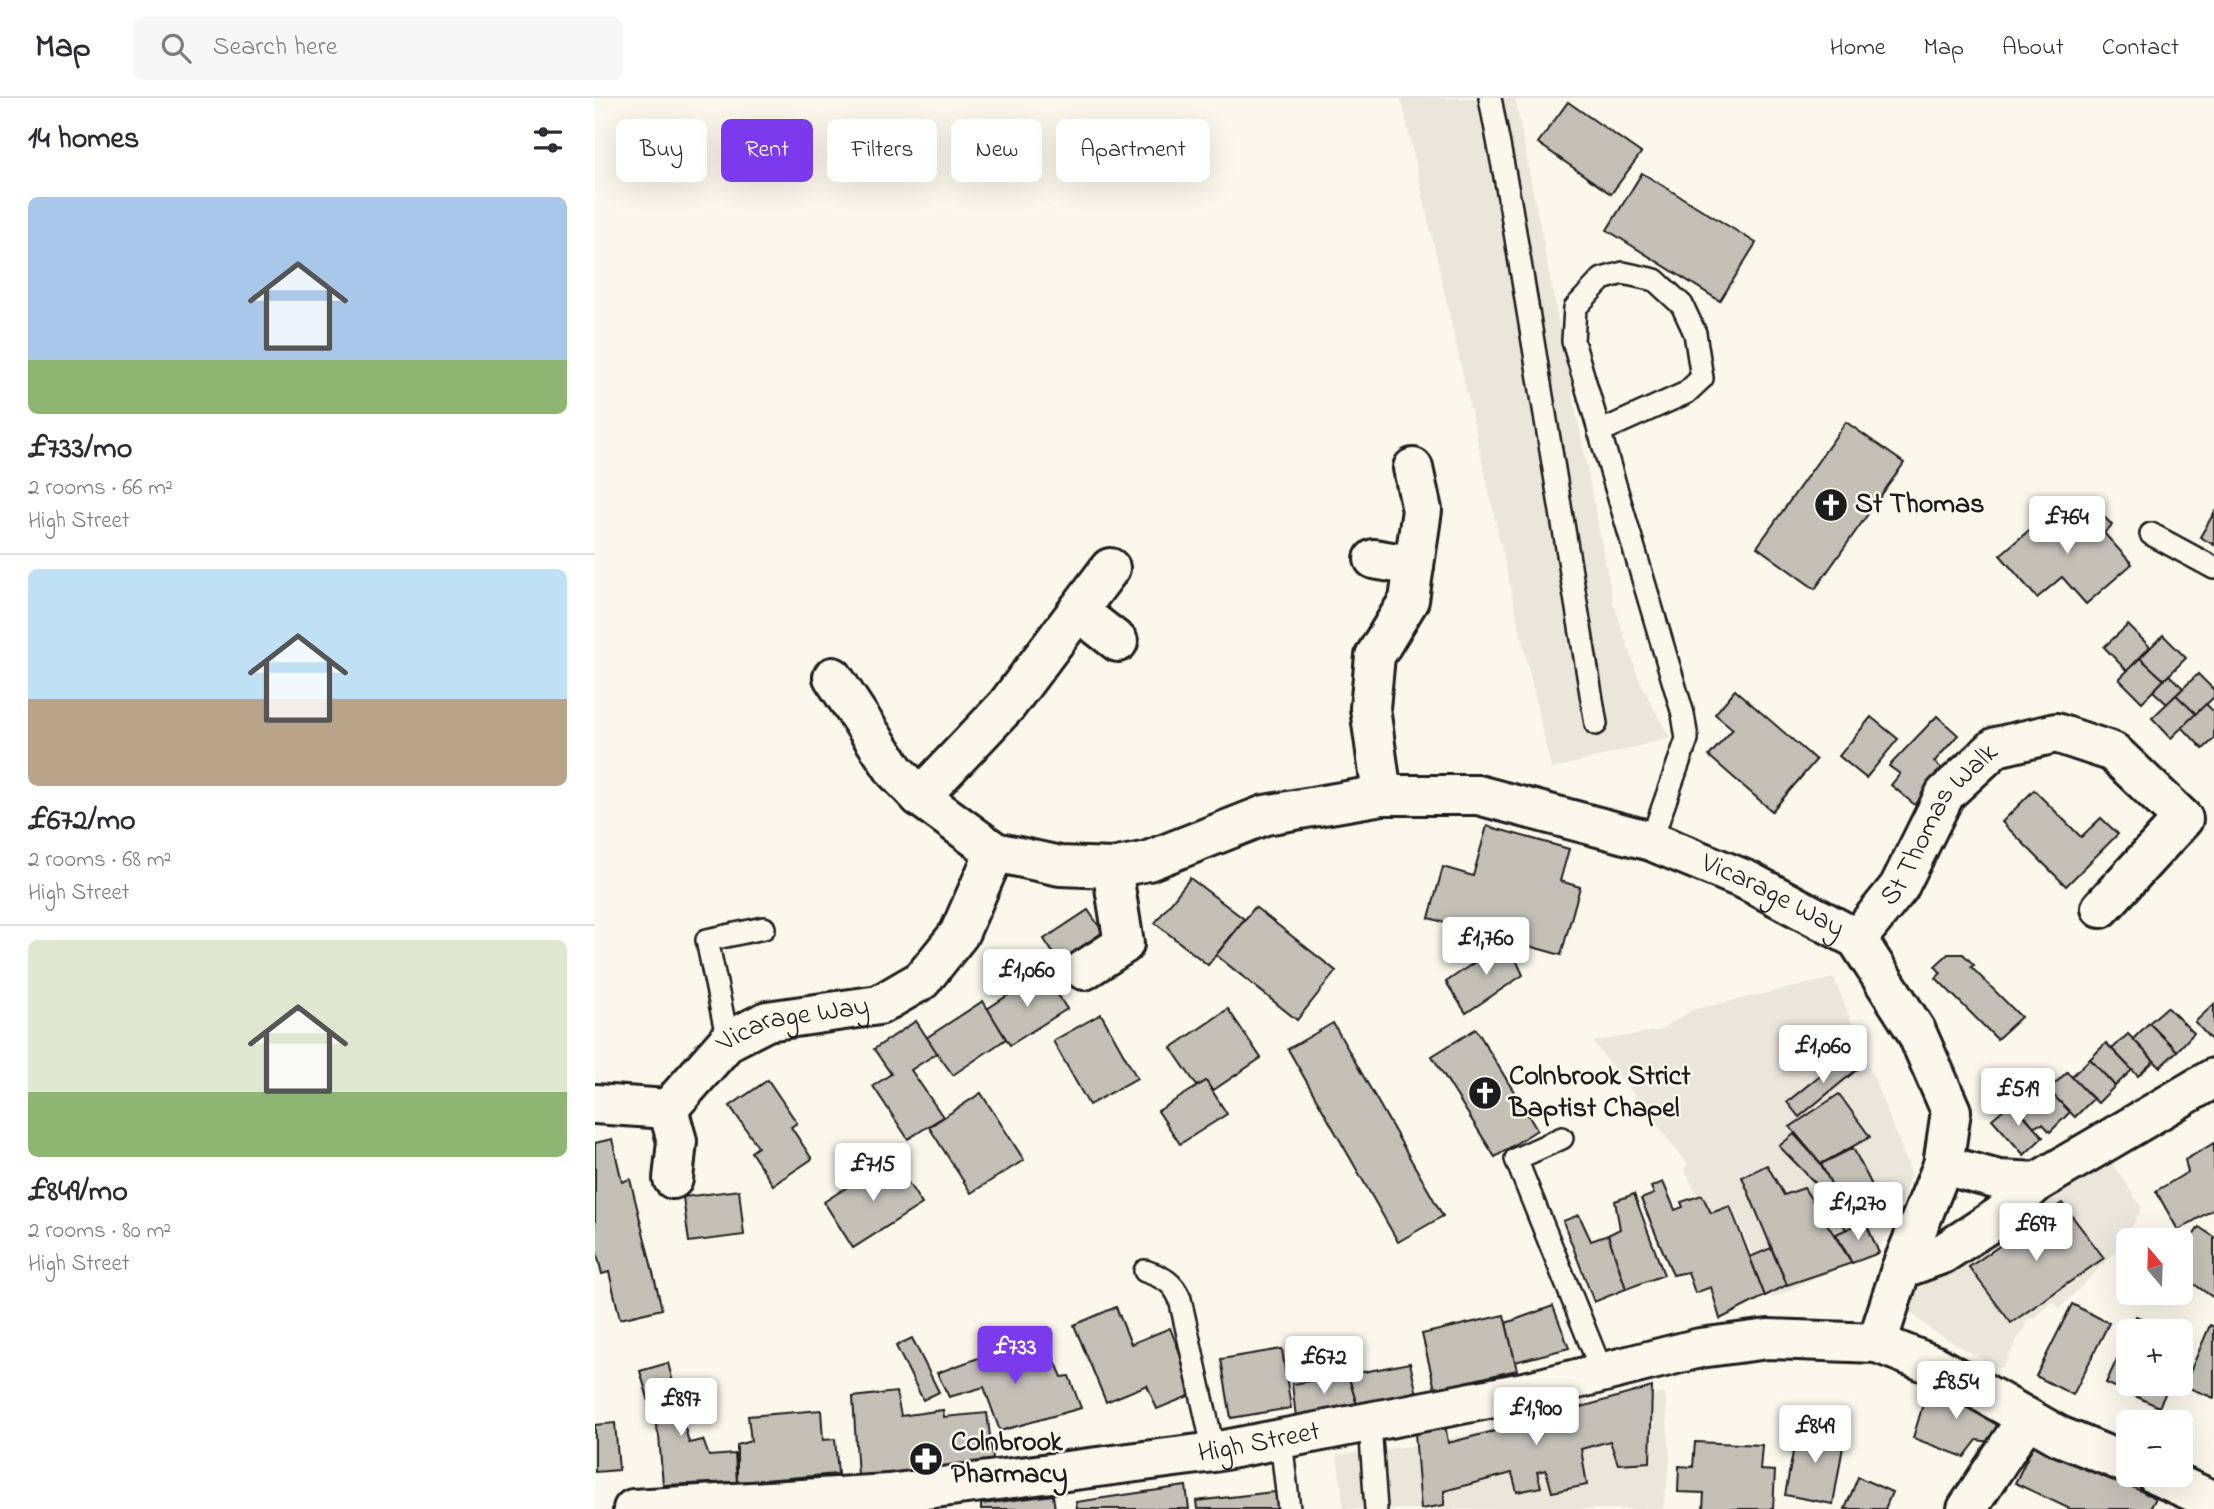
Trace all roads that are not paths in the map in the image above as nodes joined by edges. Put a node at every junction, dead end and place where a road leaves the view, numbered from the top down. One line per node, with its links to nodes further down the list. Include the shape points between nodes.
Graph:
1 (1490, 98): 12 (lane)
2 (1599, 432): 2 (lane, via 1573,341 1574,308 1602,279 1623,273 1655,280 1682,305 1695,333 1702,378 1686,393); 15 (lane, via 1687,739)
3 (1413, 468): 6 (street, via 1422,510)
4 (2151, 534): 8 (lane)
5 (1374, 559): 6 (street)
6 (1414, 566): 13 (street, via 1409,600 1375,656 1370,708)
7 (1110, 568): 9 (street)
8 (2214, 568)
9 (1078, 611): 10 (street); 14 (street, via 1007,705)
10 (1118, 642)
11 (833, 677): 14 (street, Vicarage Way, via 895,771)
12 (1597, 724)
13 (1382, 795): 15 (street, Vicarage Way, via 1478,795); 17 (street, Vicarage Way, via 1265,815 1148,861)
14 (920, 797): 16 (street, Vicarage Way)
15 (1651, 841): 20 (street, Vicarage Way, via 1748,881)
16 (995, 852): 17 (street, Vicarage Way, via 1060,866); 22 (street, Vicarage Way, via 959,934 922,980 879,1004 767,1021)
17 (1112, 868): 21 (street, via 1123,944)
18 (2101, 908): 20 (street, St Thomas Walk, via 2183,819 2113,752 2056,733 1996,747 1945,794 1899,887)
19 (764, 928): 22 (lane, via 707,940)
20 (1857, 939): 27 (street, Vicarage Way, via 1916,1031 1951,1111)
21 (1084, 970)
22 (728, 1041): 25 (street, Vicarage Way)
23 (2214, 1078): 29 (street)
24 (595, 1104): 25 (street)
25 (668, 1109): 28 (street, via 677,1142)
26 (1562, 1138): 33 (lane, via 1516,1159)
27 (1944, 1166): 29 (street, via 1999,1180); 30 (street, Vicarage Way)
28 (673, 1179)
29 (2037, 1182): 30 (street, via 2000,1216 1942,1254)
30 (1901, 1269): 32 (street, Vicarage Way)
31 (1145, 1272): 37 (lane, via 1164,1277 1180,1299)
32 (1877, 1343): 33 (street, High Street, via 1768,1339 1700,1348); 34 (street, High Street, via 1936,1366)
33 (1602, 1372): 35 (street, High Street)
34 (2027, 1418): 38 (street, High Street); 44 (street)
35 (1370, 1424): 36 (street, High Street); 43 (lane)
36 (1281, 1440): 37 (street, High Street); 42 (lane)
37 (1214, 1452): 41 (street, High Street, via 888,1494)
38 (2116, 1459)
39 (2183, 1487): 40 (street)
40 (2214, 1501)
41 (633, 1509)
42 (1289, 1509)
43 (1376, 1509)
44 (1966, 1509)

